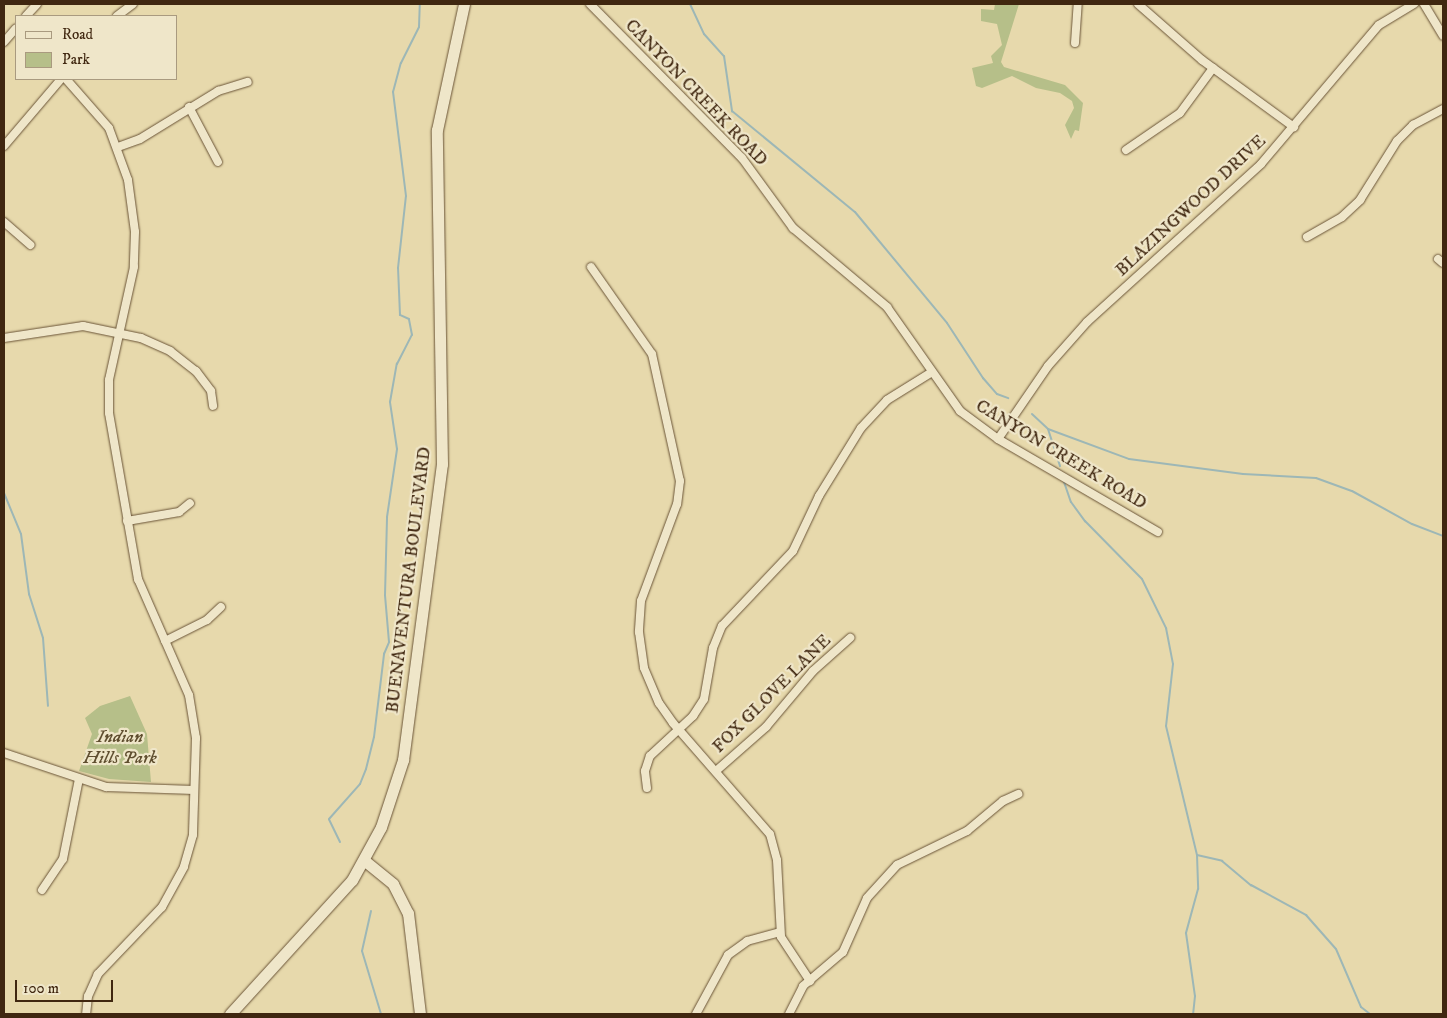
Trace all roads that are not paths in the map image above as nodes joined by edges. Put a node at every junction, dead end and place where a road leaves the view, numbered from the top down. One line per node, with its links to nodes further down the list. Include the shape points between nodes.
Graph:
1 (37, 4): 9 (street)
2 (133, 4): 10 (street)
3 (464, 4): 48 (main road, BUENAVENTURA BOULEVARD, via 437,130 443,452 437,520 403,760 381,827)
4 (590, 4): 32 (street, CANYON CREEK ROAD, via 736,152 798,233 887,307)
5 (1078, 4): 14 (street)
6 (1138, 4): 15 (street)
7 (1414, 4): 21 (street, BLAZINGWOOD DRIVE, via 1379,25)
8 (1424, 4): 12 (street)
9 (27, 15)
10 (118, 15)
11 (15, 32): 13 (street)
12 (1443, 36)
13 (4, 42)
14 (1075, 43)
15 (1213, 68): 21 (street); 24 (street, via 1180,113)
16 (60, 80): 22 (street)
17 (67, 80): 23 (street, via 95,108)
18 (248, 82): 19 (street, via 218,91)
19 (189, 107): 23 (street, via 140,139); 25 (street)
20 (1443, 109): 27 (street, via 1413,125 1397,141 1360,200)
21 (1294, 127): 34 (street, BLAZINGWOOD DRIVE, via 1253,173 1087,322 1048,366)
22 (4, 146)
23 (118, 147): 30 (street, via 131,198 135,240 131,286)
24 (1126, 150)
25 (218, 162)
26 (4, 222): 28 (street)
27 (1307, 237)
28 (30, 245)
29 (592, 267): 41 (street, via 652,354 680,475 677,504 645,587 639,624 642,661 650,686)
30 (120, 332): 31 (street, via 73,326); 33 (street, via 162,346 182,359 208,386); 36 (street, via 107,395)
31 (4, 338)
32 (932, 372): 34 (street, CANYON CREEK ROAD, via 960,411); 41 (street, via 888,400 861,428 819,496 793,551 722,626 712,648 704,699)
33 (213, 406)
34 (998, 439): 37 (street, CANYON CREEK ROAD)
35 (190, 503): 36 (street, via 179,512)
36 (127, 521): 40 (street, via 138,579)
37 (1158, 532)
38 (221, 608): 40 (street, via 207,620)
39 (850, 638): 43 (street, FOX GLOVE LANE, via 813,671 766,726)
40 (164, 641): 46 (street, via 193,710)
41 (678, 729): 43 (street); 45 (street, via 648,761)
42 (4, 753): 44 (street)
43 (716, 771): 50 (street, via 772,838 777,860)
44 (79, 779): 46 (street, via 106,787); 49 (street, via 63,859)
45 (647, 788)
46 (194, 790): 52 (street, via 193,835 181,876 158,912 98,974 88,996)
47 (1018, 794): 51 (street, via 1003,801 967,831 897,865 867,898 843,952)
48 (365, 861): 53 (main road, BUENAVENTURA BOULEVARD, via 330,908); 54 (main road, via 393,884 408,913)
49 (42, 890)
50 (780, 932): 51 (street, via 787,952); 55 (street, via 747,941 728,955)
51 (810, 980): 56 (street, via 796,996)
52 (86, 1014)
53 (230, 1014)
54 (420, 1014)
55 (696, 1014)
56 (789, 1014)

